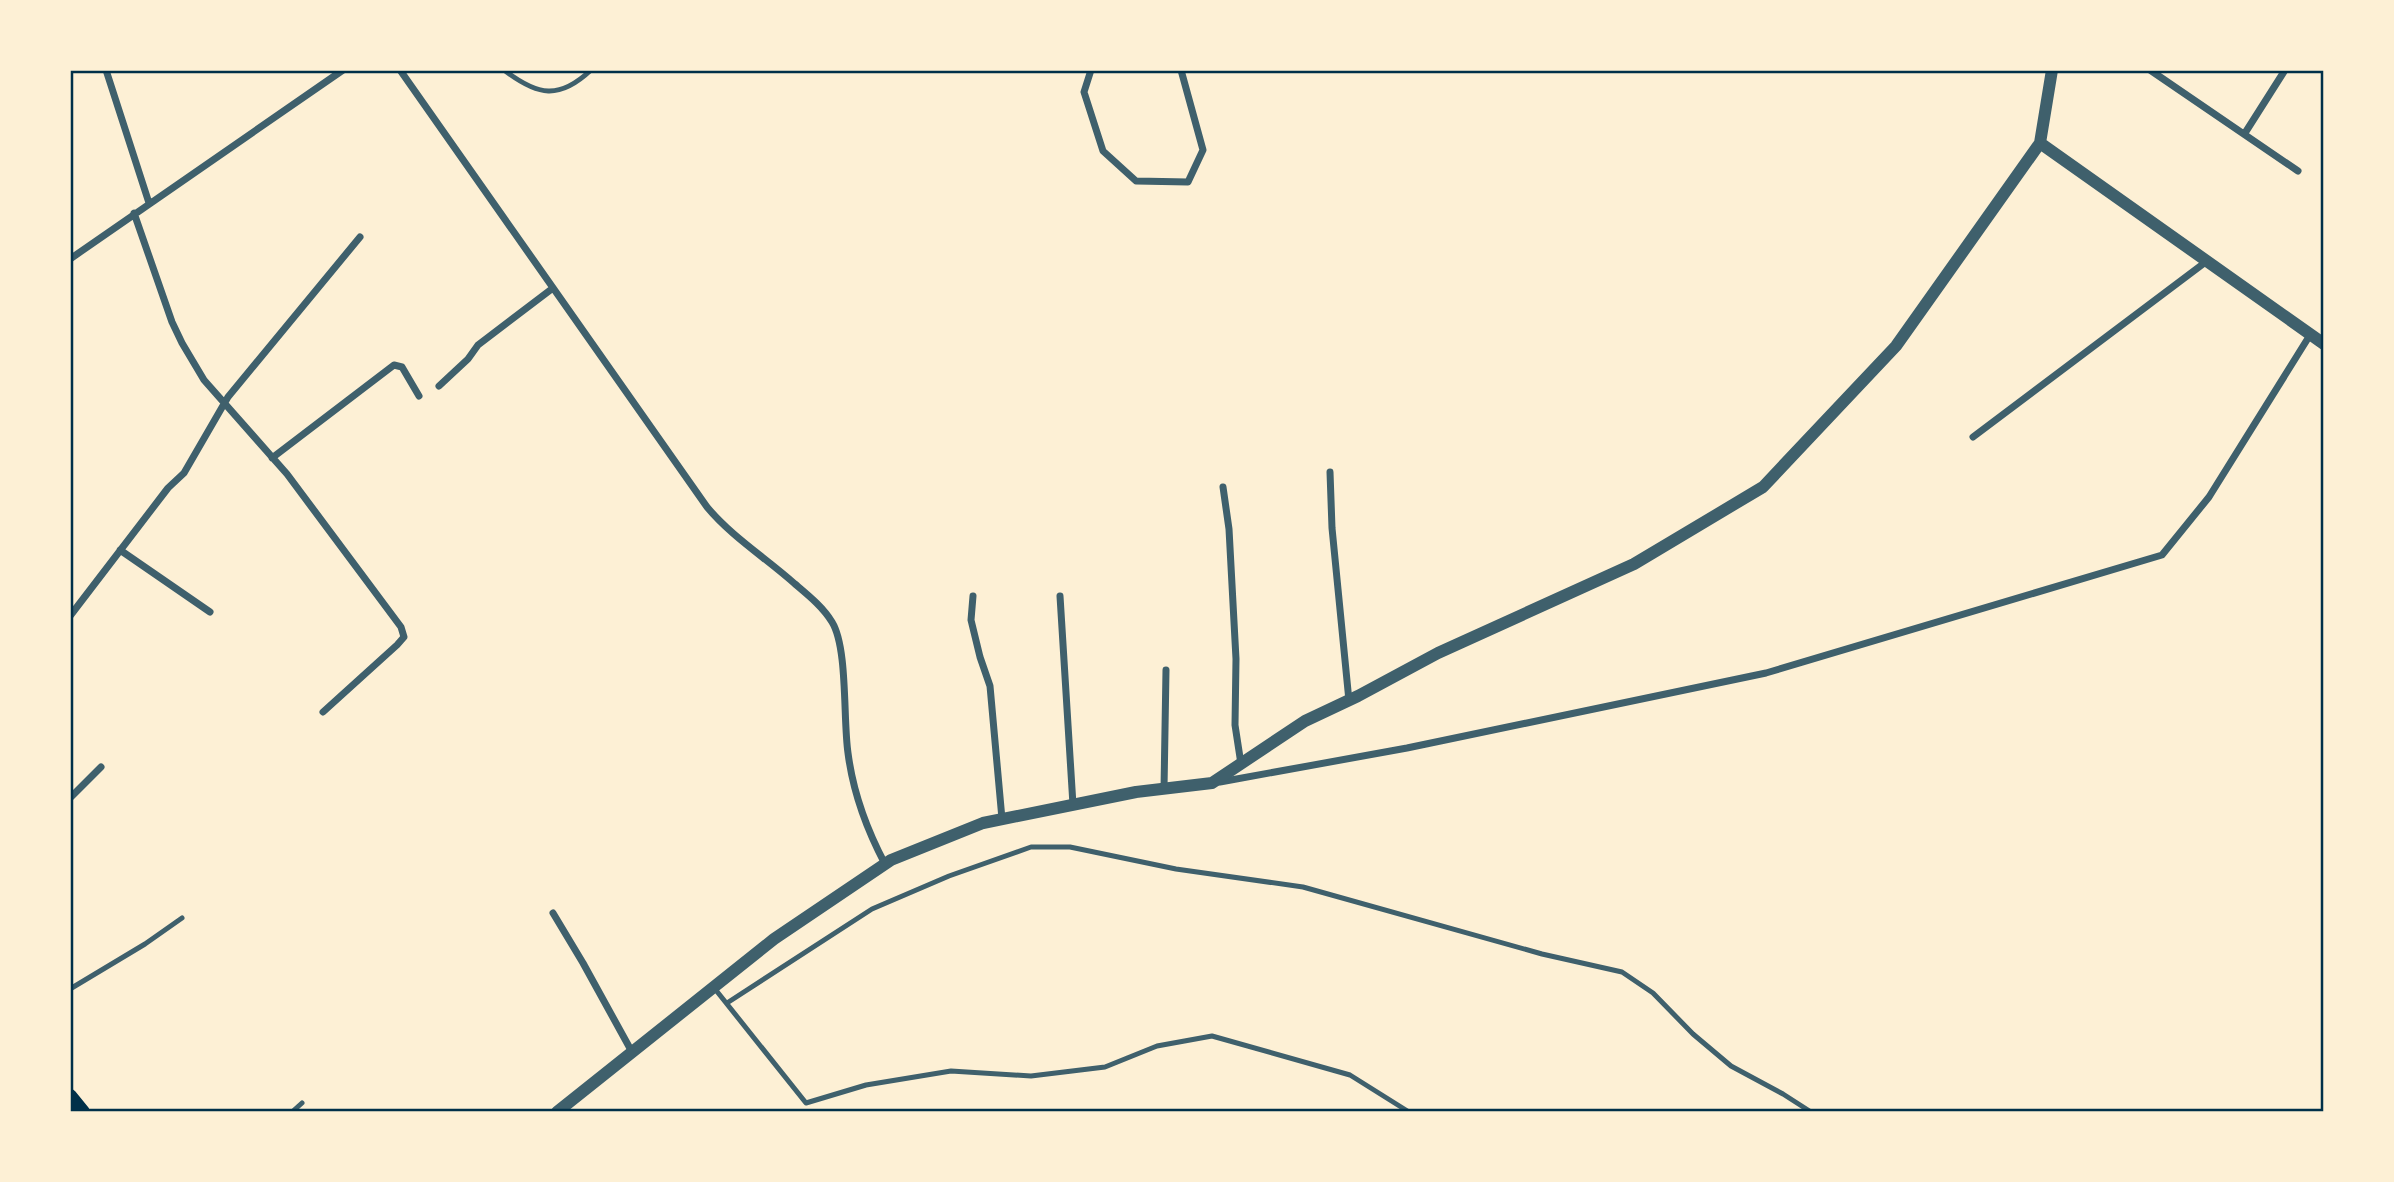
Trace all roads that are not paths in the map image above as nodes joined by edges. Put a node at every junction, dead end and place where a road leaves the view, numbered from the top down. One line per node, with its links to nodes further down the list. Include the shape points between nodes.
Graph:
1 (106, 70): 14 (street)
2 (343, 70): 14 (street)
3 (400, 70): 19 (street)
4 (504, 70): 5 (lane, via 543,92 561,92)
5 (591, 70)
6 (1091, 70): 7 (street, via 1084,92 1103,151 1136,181 1188,182 1203,150)
7 (1181, 70)
8 (2052, 70): 12 (street)
9 (2150, 70): 11 (street)
10 (2285, 70): 11 (street)
11 (2245, 133): 13 (street)
12 (2039, 143): 18 (street); 35 (street, via 1896,346 1763,487 1634,564 1438,653)
13 (2298, 171)
14 (149, 203): 15 (street)
15 (134, 213): 17 (street); 24 (street, via 181,343)
16 (360, 237): 24 (street)
17 (70, 258)
18 (2207, 260): 20 (street); 25 (street)
19 (553, 288): 22 (street, via 478,345); 44 (street, via 707,507 723,526 816,601 833,622 840,643 848,754 871,839)
20 (2311, 335): 21 (street); 39 (street, via 2209,498 2162,555 1766,673 1407,748)
21 (2324, 344)
22 (439, 386)
23 (419, 396): 26 (street, via 402,367 394,365)
24 (224, 404): 26 (street); 29 (street, via 184,473)
25 (1973, 437)
26 (272, 458): 36 (street, via 401,627 404,637)
27 (1329, 472): 35 (street)
28 (1223, 487): 37 (street)
29 (120, 550): 32 (street); 33 (street)
30 (973, 596): 43 (street, via 971,620 990,687)
31 (1060, 596): 42 (street)
32 (210, 612)
33 (70, 616)
34 (1166, 670): 40 (street)
35 (1349, 701): 37 (street, via 1305,721)
36 (323, 712)
37 (1241, 764): 39 (street)
38 (101, 767): 41 (street)
39 (1212, 783): 40 (street)
40 (1164, 789): 42 (street)
41 (70, 798)
42 (1073, 804): 43 (street)
43 (1002, 819): 44 (street)
44 (885, 864): 47 (street)
45 (553, 913): 50 (street)
46 (182, 918): 48 (lane)
47 (713, 986): 49 (lane); 50 (street)
48 (70, 989)
49 (727, 1003): 56 (lane, via 806,1103 866,1085 951,1071 1031,1076 1105,1067 1157,1046 1212,1036 1350,1075); 57 (lane, via 872,909 1031,848 1070,848 1303,887 1622,972 1653,993 1731,1066)
50 (632, 1052): 55 (street)
51 (70, 1096): 53 (main road)
52 (302, 1103): 54 (lane)
53 (83, 1112)
54 (292, 1112)
55 (557, 1112)
56 (1409, 1112)
57 (1811, 1112)

